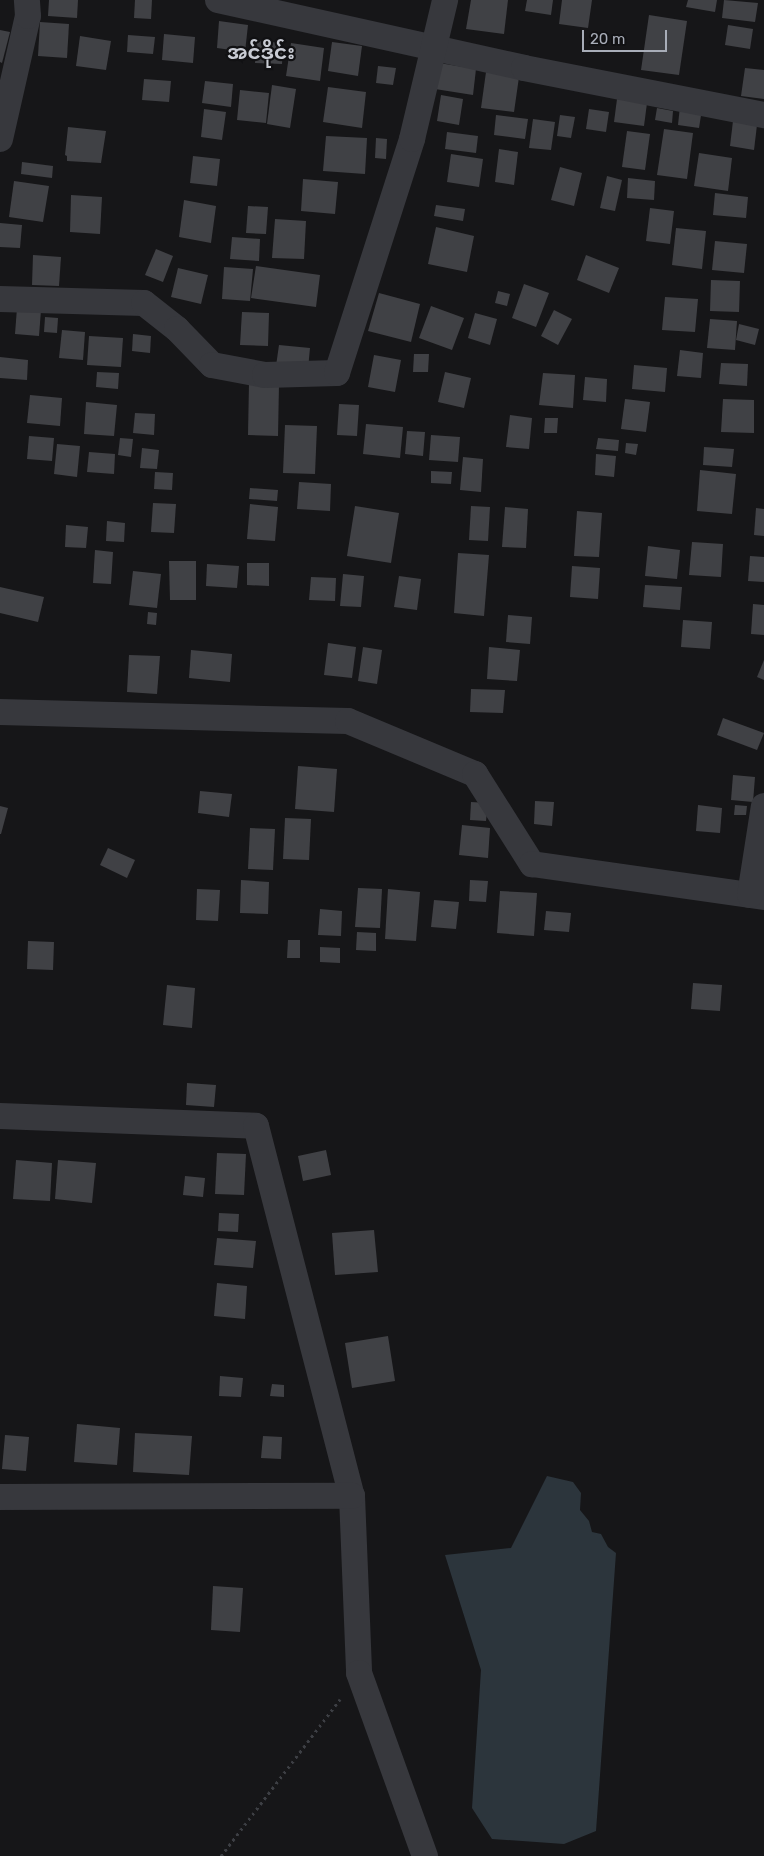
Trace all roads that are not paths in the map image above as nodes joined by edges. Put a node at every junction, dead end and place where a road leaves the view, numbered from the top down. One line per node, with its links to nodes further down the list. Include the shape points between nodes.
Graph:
1 (27, 0): 6 (street, via 28,16)
2 (218, 0): 4 (street)
3 (445, 0): 4 (street)
4 (434, 46): 5 (street, via 524,68); 7 (street, via 412,139 337,374 266,376 212,365 177,330 144,304)
5 (764, 114)
6 (0, 139)
7 (0, 299)
8 (0, 712): 10 (street, via 348,721 475,774 532,864)
9 (764, 806): 10 (street)
10 (757, 896)
11 (0, 1116): 12 (street, via 256,1126)
12 (352, 1496): 13 (street); 14 (street, via 359,1673)
13 (0, 1497)
14 (425, 1856)

